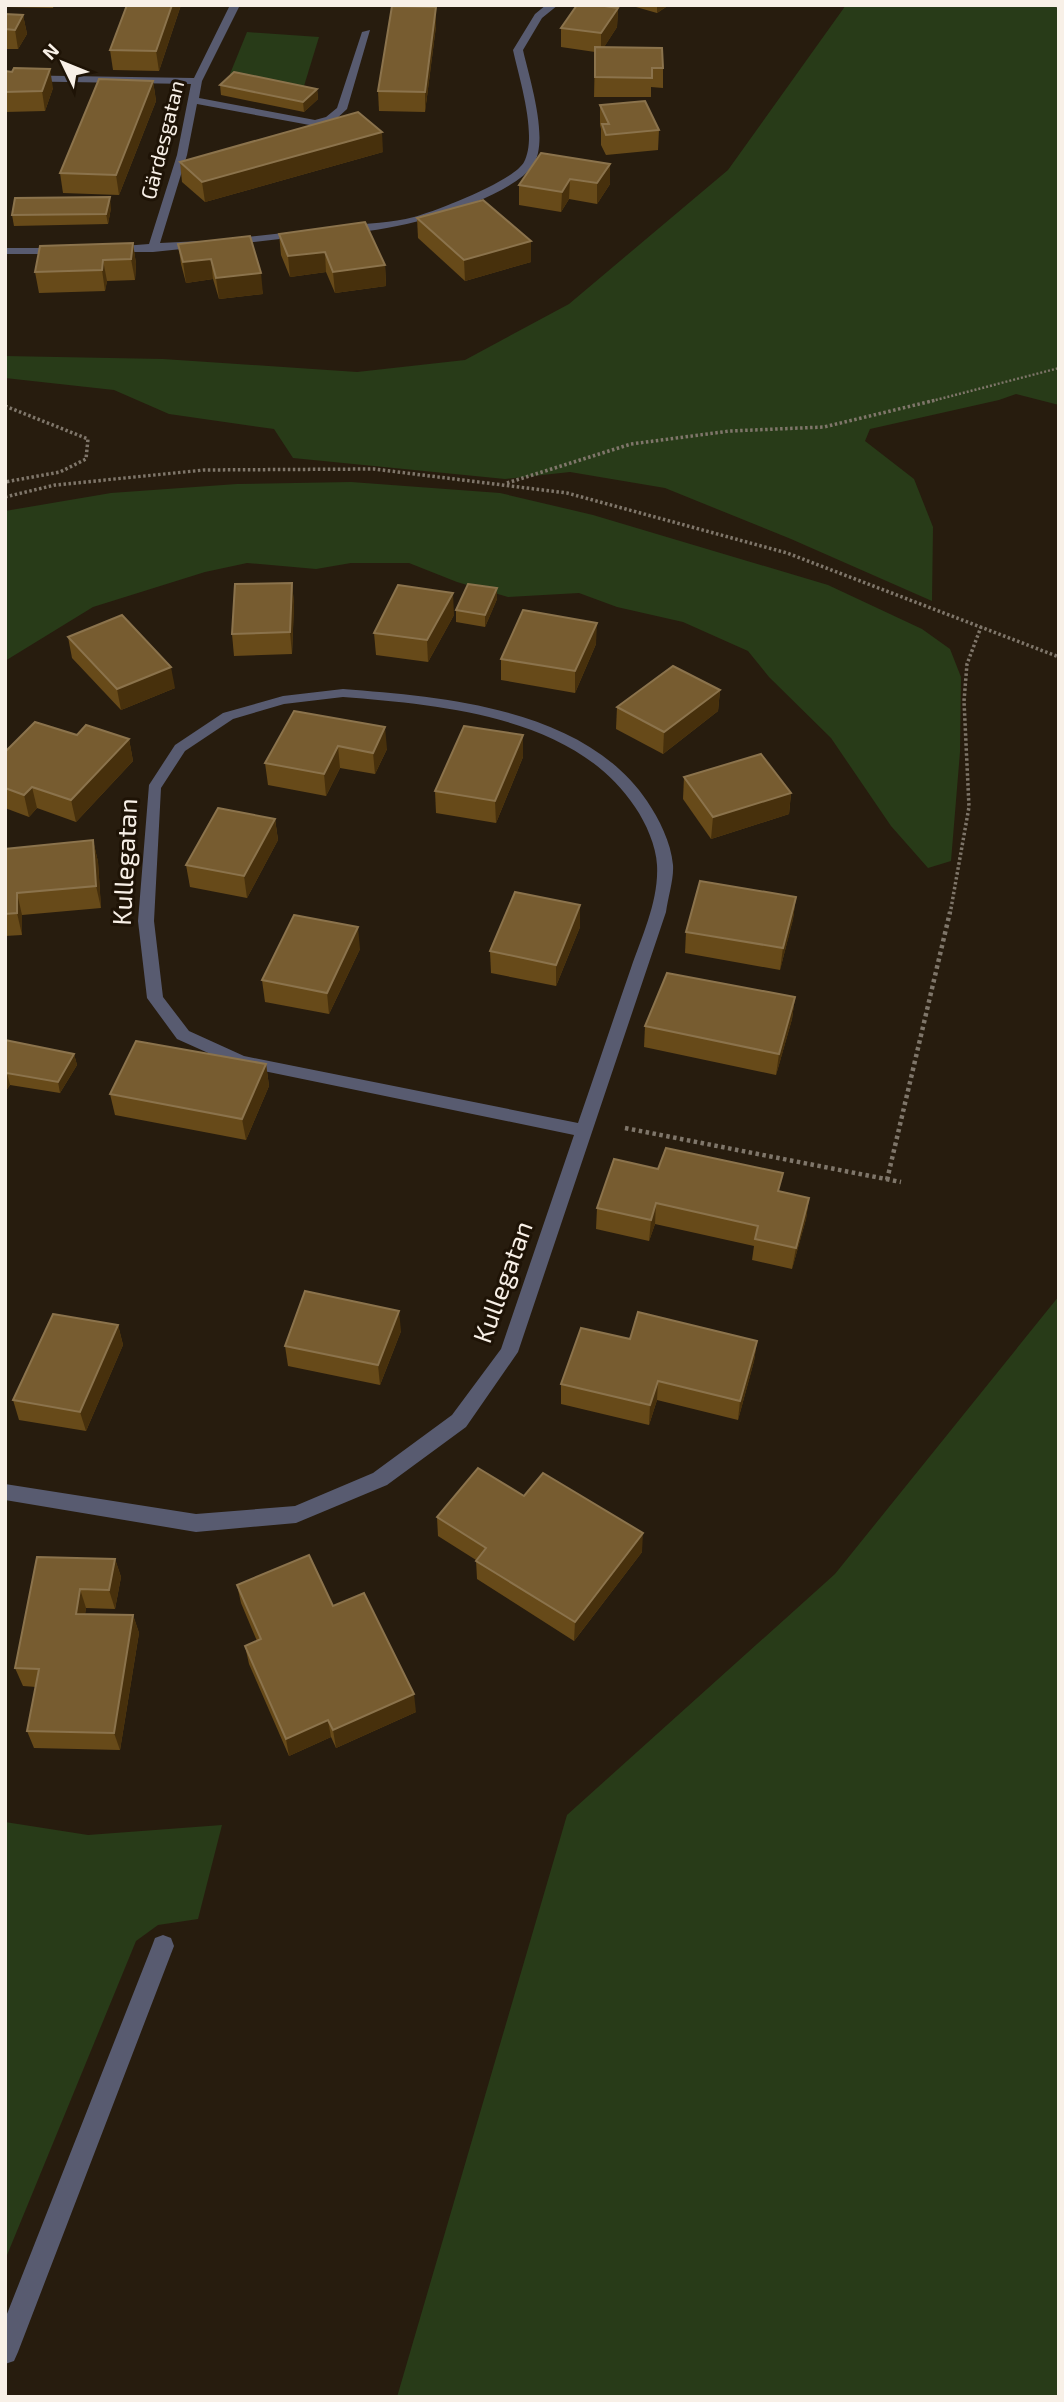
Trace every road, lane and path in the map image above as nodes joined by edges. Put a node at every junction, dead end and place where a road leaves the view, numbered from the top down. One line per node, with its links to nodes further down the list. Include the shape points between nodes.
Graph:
1 (235, 5): 7 (street, Gärdesgatan)
2 (553, 5): 9 (street, via 538,16 518,50 534,142 529,164 502,186 416,220)
3 (1053, 5): 4 (path)
4 (1059, 7)
5 (367, 32): 8 (street, via 342,109 330,119 315,123)
6 (5, 78): 7 (street)
7 (197, 80): 8 (street, Gärdesgatan)
8 (192, 100): 12 (street, Gärdesgatan, via 182,155)
9 (334, 230)
10 (321, 232): 12 (street)
11 (99, 250): 12 (street)
12 (153, 250)
13 (5, 251): 14 (street)
14 (72, 251)
15 (1059, 368): 18 (path, via 824,427 730,431 631,444)
16 (5, 406): 17 (path, via 88,439 88,449 86,459 60,472)
17 (5, 482)
18 (505, 483): 19 (path, via 374,469 204,470 55,485); 20 (path, via 567,493 787,553)
19 (5, 497)
20 (981, 627): 21 (path); 23 (path, via 967,664 964,701 969,807 948,925)
21 (1059, 657)
22 (585, 1126): 22 (street, Kullegatan, via 658,912 665,865 653,822 627,783 572,742 525,722 419,699 343,692 283,700 228,716 180,748 154,788 146,921 155,998 183,1035 241,1061); 23 (path); 25 (street, Kullegatan, via 509,1352 459,1422 380,1479 296,1514 196,1523)
23 (887, 1180): 24 (path)
24 (901, 1182)
25 (5, 1492)
26 (163, 1946): 27 (street)
27 (5, 2352)

